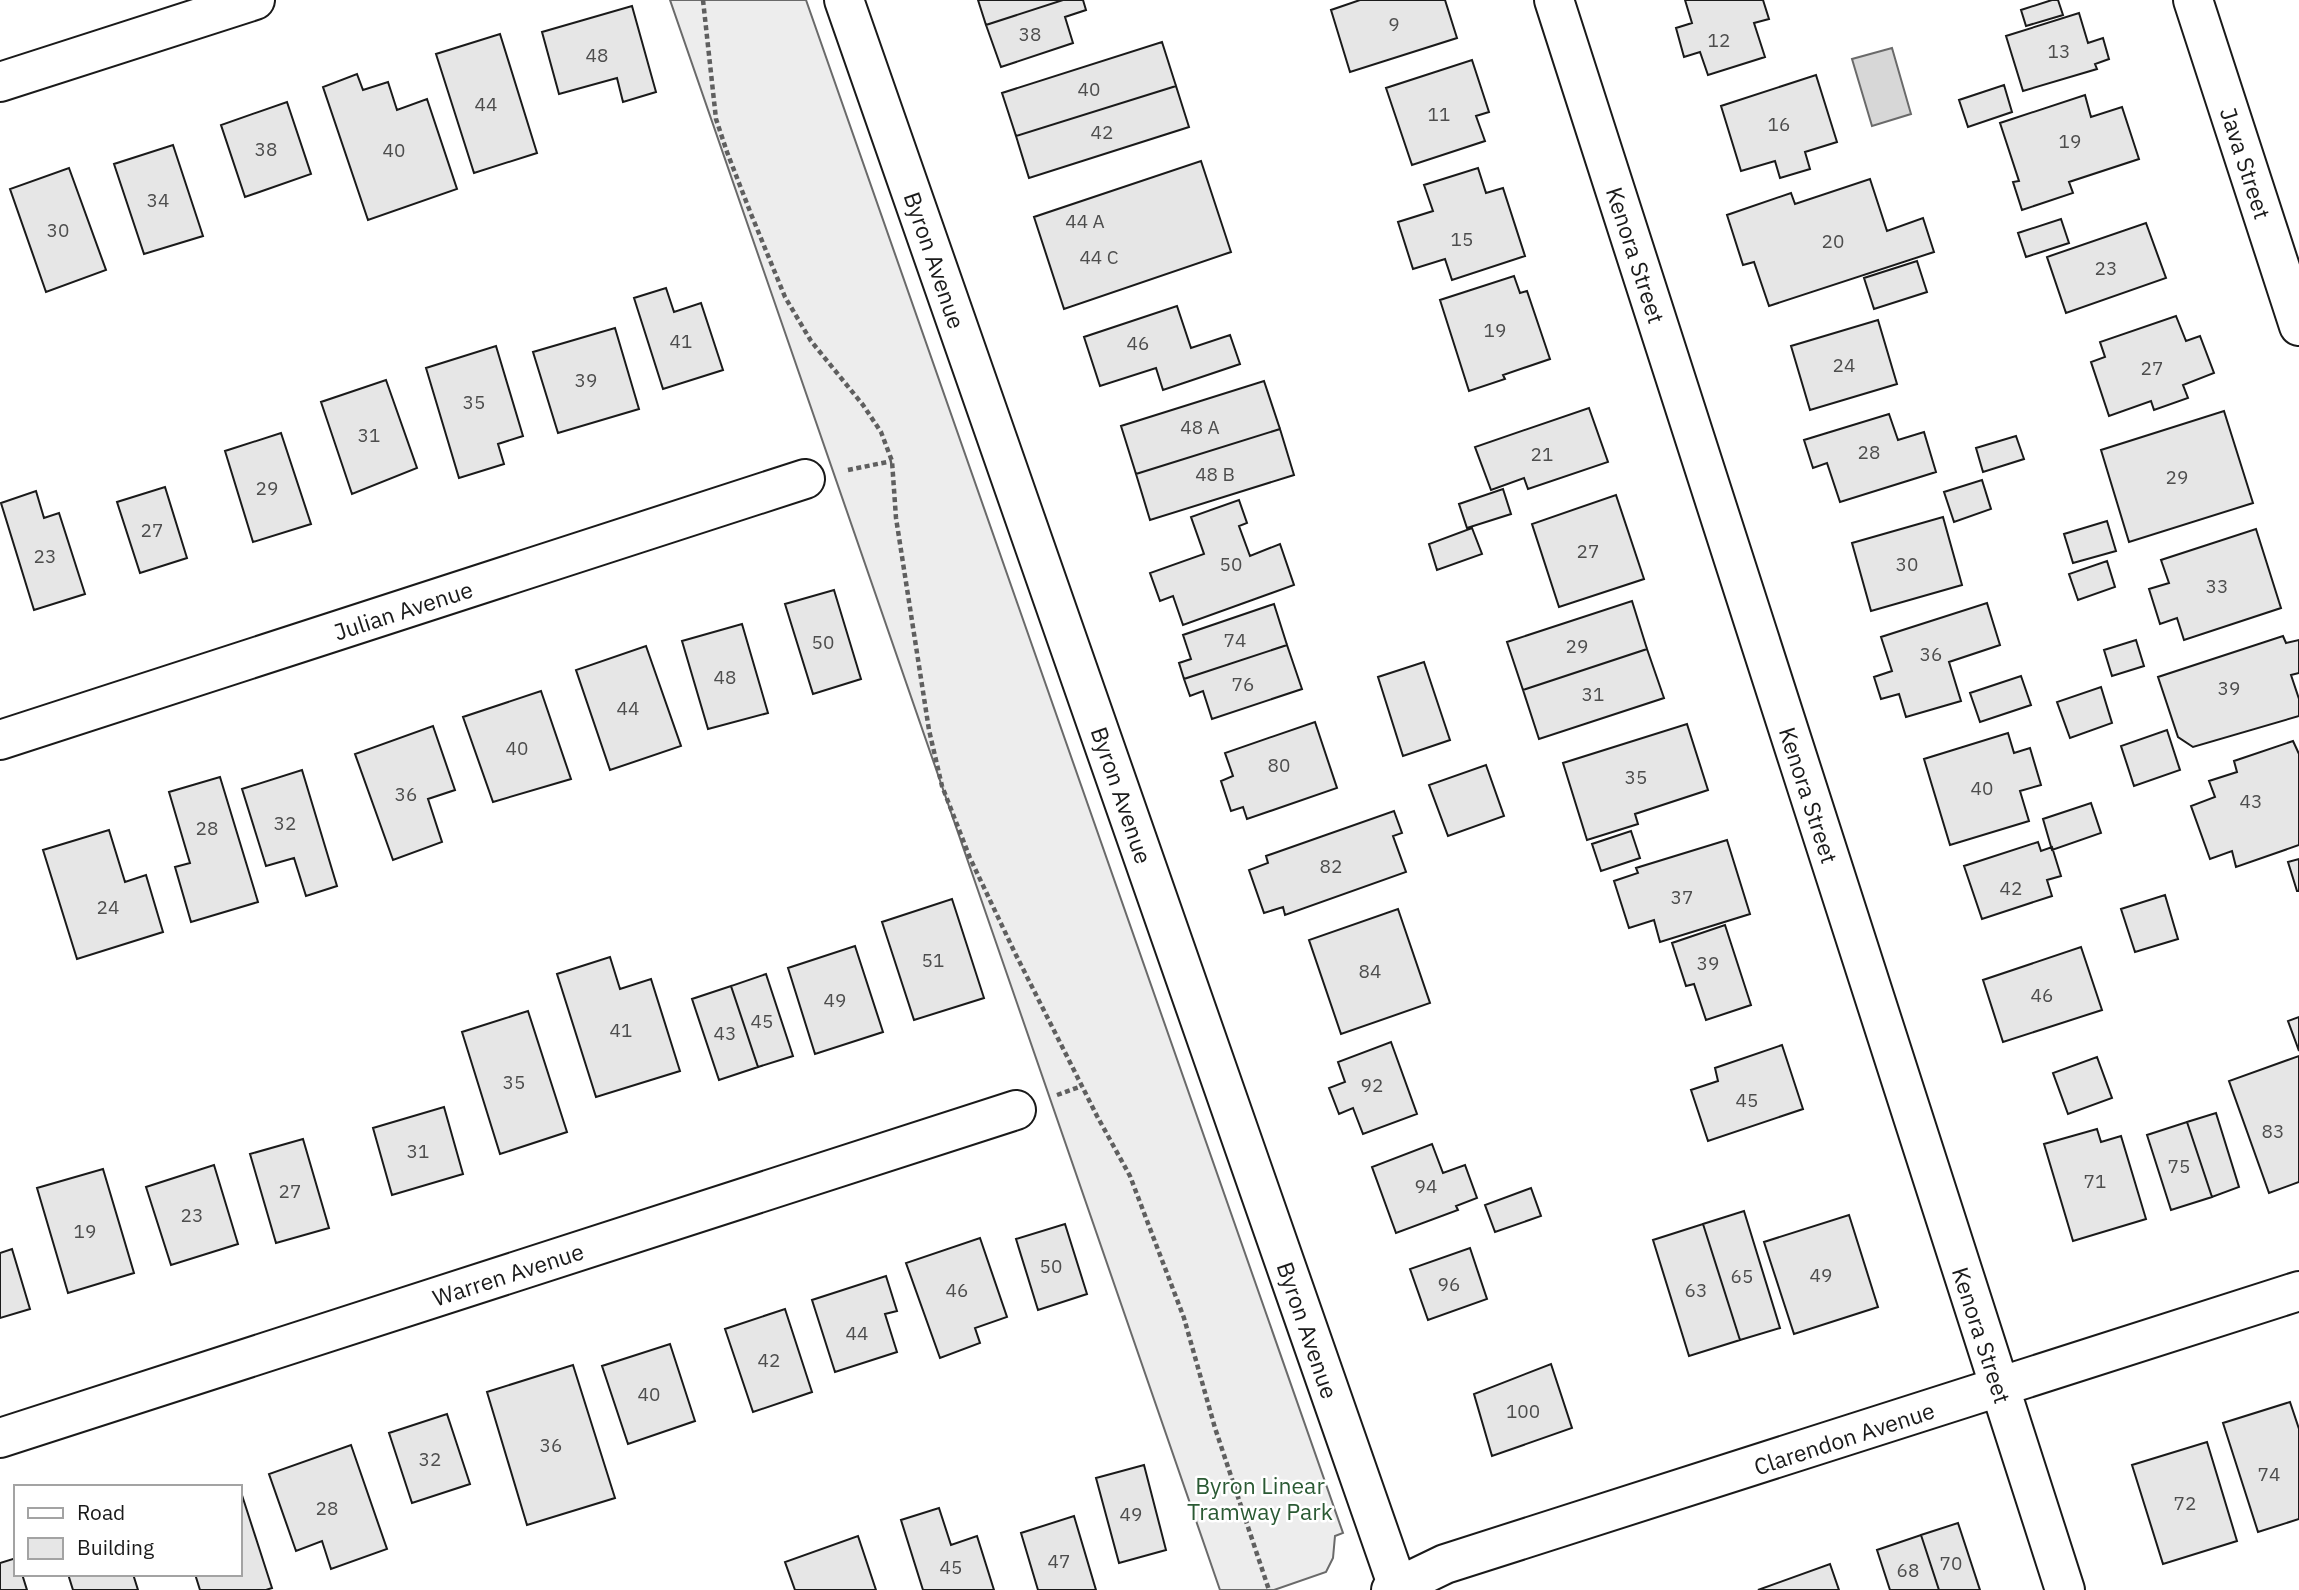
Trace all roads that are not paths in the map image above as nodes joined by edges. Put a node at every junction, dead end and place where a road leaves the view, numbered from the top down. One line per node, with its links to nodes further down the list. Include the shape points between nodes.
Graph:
1 (255, 0): 5 (street)
2 (844, 0): 13 (street, Byron Avenue)
3 (1554, 0): 11 (street, Kenora Street)
4 (2193, 0): 6 (street, Java Street)
5 (0, 82)
6 (2299, 326)
7 (805, 479): 8 (street, Julian Avenue)
8 (0, 740)
9 (1016, 1110): 12 (street, Warren Avenue)
10 (2299, 1291): 11 (street, Clarendon Avenue)
11 (1999, 1388): 13 (street, Clarendon Avenue, via 1445,1564); 14 (street, Kenora Street)
12 (0, 1438)
13 (1396, 1589)
14 (2065, 1590)

